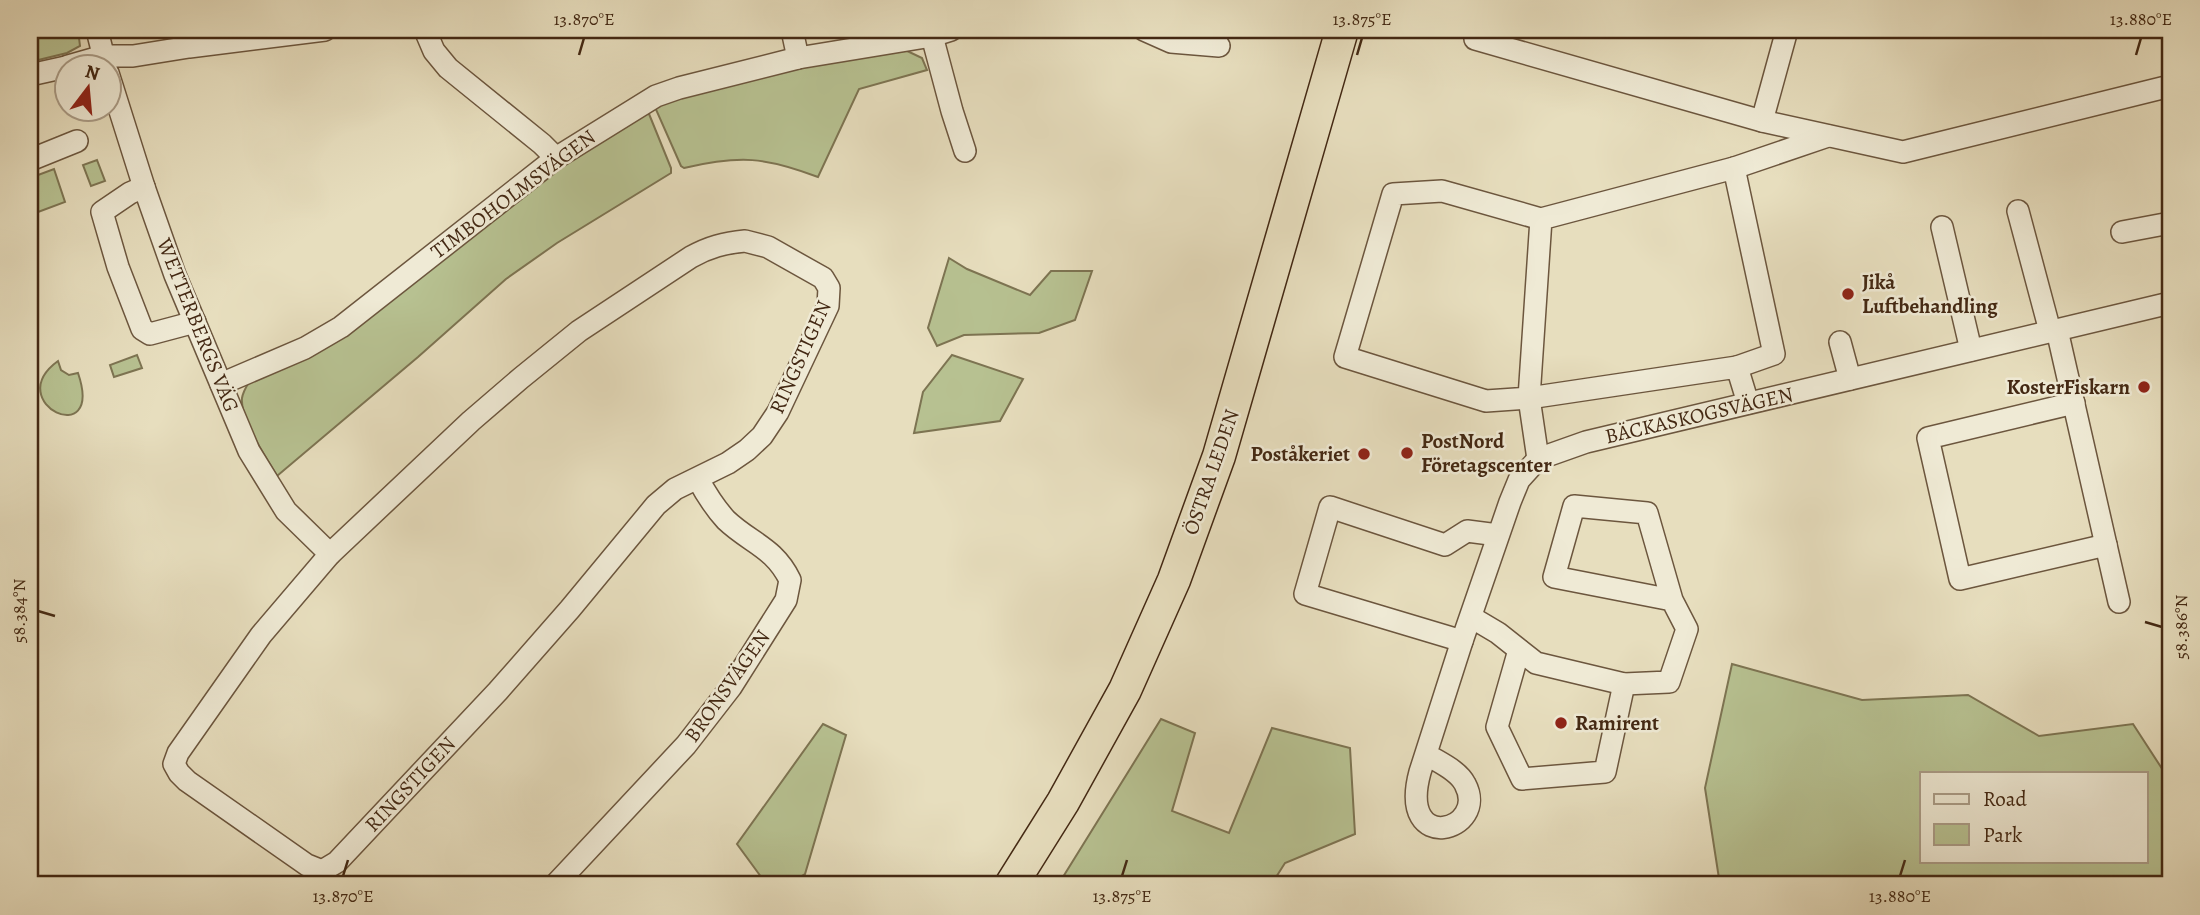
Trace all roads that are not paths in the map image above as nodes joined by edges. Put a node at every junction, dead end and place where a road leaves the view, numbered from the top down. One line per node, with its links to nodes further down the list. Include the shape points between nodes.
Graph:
1 (97, 30): 11 (street, WETTERBERGS VÄG)
2 (325, 30): 13 (street)
3 (425, 30): 22 (street, via 448,68)
4 (792, 30): 12 (street)
5 (1144, 30): 10 (street, via 1171,42)
6 (1342, 30): 55 (highway, ÖSTRA LEDEN, via 1219,456 1174,580 1125,690)
7 (1477, 30): 18 (street, via 1475,39)
8 (1787, 30): 18 (street)
9 (942, 33): 12 (street, TIMBOHOLMSVÄGEN); 21 (street, via 952,111)
10 (1208, 40)
11 (103, 52)
12 (798, 58): 22 (street, TIMBOHOLMSVÄGEN, via 656,96)
13 (122, 60)
14 (52, 70): 15 (street)
15 (30, 75)
16 (2170, 86): 19 (street, via 1903,152)
17 (122, 116): 25 (street, WETTERBERGS VÄG)
18 (1762, 121): 19 (street)
19 (1828, 136): 24 (street)
20 (77, 141): 23 (street)
21 (965, 151)
22 (556, 158): 38 (street, TIMBOHOLMSVÄGEN, via 341,327 305,348)
23 (30, 160)
24 (1734, 168): 27 (street); 36 (street, via 1774,354)
25 (144, 187): 32 (street, WETTERBERGS VÄG); 32 (street, via 102,212 118,267 142,329 150,334)
26 (2018, 211): 33 (street)
27 (1541, 219): 39 (street); 39 (street, via 1442,191 1393,194 1345,357 1486,401)
28 (2170, 223): 30 (street)
29 (1942, 227): 35 (street)
30 (2122, 232)
31 (2170, 303): 33 (street, BÄCKASKOGSVÄGEN)
32 (195, 322): 38 (street, WETTERBERGS VÄG)
33 (2054, 331): 35 (street, BÄCKASKOGSVÄGEN); 41 (street)
34 (1840, 342): 37 (street)
35 (1970, 350): 37 (street, BÄCKASKOGSVÄGEN)
36 (1737, 367): 39 (street); 40 (street)
37 (1850, 379): 40 (street, BÄCKASKOGSVÄGEN)
38 (221, 384): 46 (street, WETTERBERGS VÄG, via 249,452 267,482 286,511)
39 (1529, 398): 42 (street)
40 (1748, 403): 42 (street, BÄCKASKOGSVÄGEN, via 1586,442)
41 (2074, 403): 45 (street); 45 (street, via 1928,438 1960,579)
42 (1538, 459): 44 (street, via 1519,480)
43 (698, 479): 46 (street, RINGSTIGEN, via 762,436 828,306 829,288 823,278 768,247 745,241 723,243 691,257 579,331 471,421); 46 (street, RINGSTIGEN, via 675,489 656,505 498,691 337,862 322,871 187,781 174,764 261,635); 54 (street, BRONSVÄGEN, via 727,521 782,564 790,580 786,600 731,687 686,745)
44 (1498, 535): 49 (street); 50 (street, via 1467,531 1445,545 1330,506 1305,594)
45 (2106, 545): 48 (street)
46 (330, 554)
47 (1672, 600): 47 (street, via 1647,513 1574,506 1554,577); 52 (street, via 1687,629 1669,682)
48 (2119, 602)
49 (1471, 617): 50 (street); 51 (street)
50 (1462, 641): 53 (street)
51 (1519, 650): 52 (street, via 1536,663); 52 (street, via 1497,727 1522,779 1605,772)
52 (1624, 684)
53 (1426, 754)
54 (555, 885)
55 (1011, 885)

